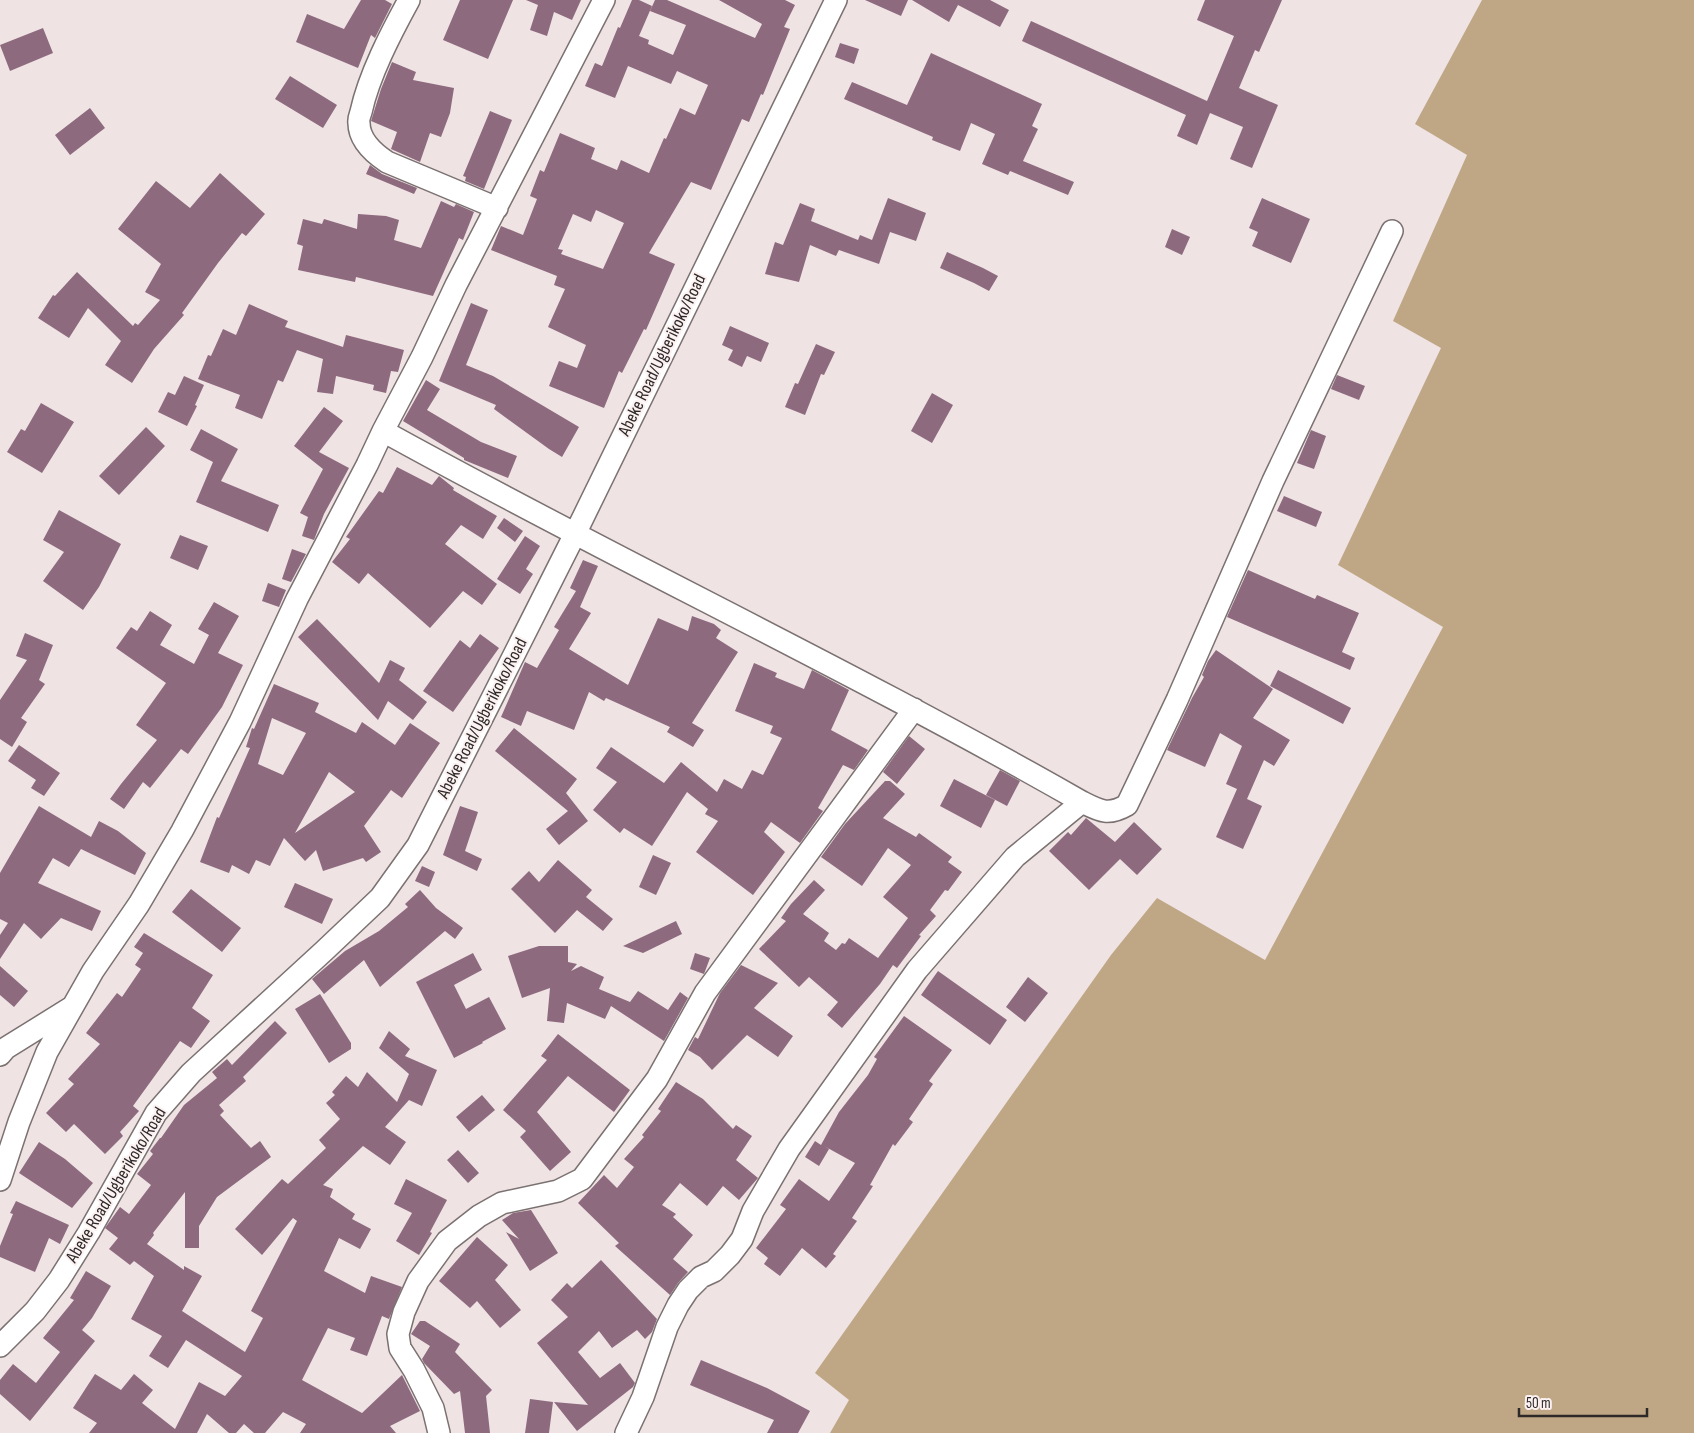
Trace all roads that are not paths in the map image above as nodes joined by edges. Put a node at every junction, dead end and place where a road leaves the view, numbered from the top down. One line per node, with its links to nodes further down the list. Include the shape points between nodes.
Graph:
1 (409, 0): 4 (street, via 364,97 358,124 362,136 373,153 387,162)
2 (604, 0): 4 (street)
3 (836, 0): 7 (street, Abeke Road/Ugberikoko/Road)
4 (497, 208): 6 (street)
5 (1392, 231): 9 (street, via 1127,805 1116,811 1102,812)
6 (383, 431): 7 (street); 10 (street, via 297,599 240,722 182,831)
7 (575, 534): 8 (street); 13 (street, Abeke Road/Ugberikoko/Road, via 418,845 380,898 191,1073 156,1113 59,1280 35,1311)
8 (914, 709): 9 (street); 14 (street, via 705,993 657,1079 582,1179 558,1192 502,1203 479,1216 447,1241 418,1281 398,1334 400,1348 433,1408)
9 (1082, 802): 15 (street, via 1016,858 917,970 788,1148 742,1239 714,1271 701,1277 688,1290 678,1305)
10 (74, 1005): 11 (street); 12 (street, via 47,1052)
11 (0, 1055)
12 (0, 1180)
13 (0, 1346)
14 (440, 1433)
15 (626, 1433)

